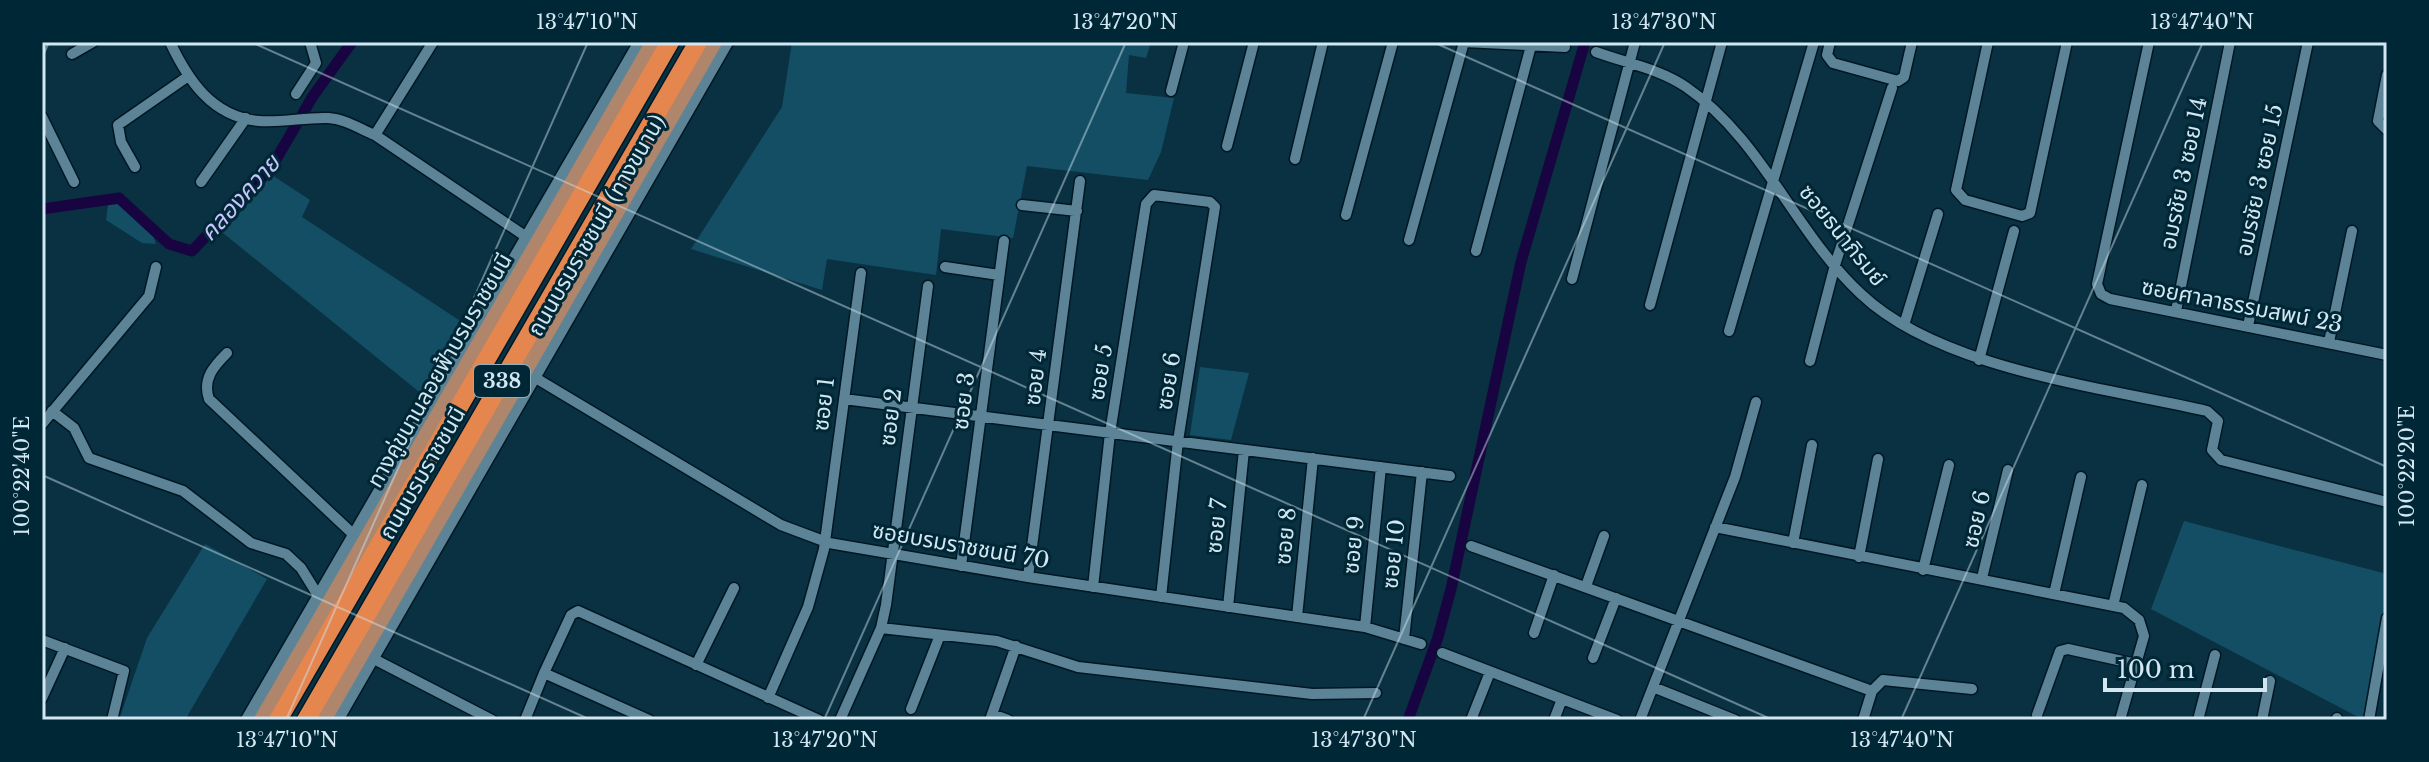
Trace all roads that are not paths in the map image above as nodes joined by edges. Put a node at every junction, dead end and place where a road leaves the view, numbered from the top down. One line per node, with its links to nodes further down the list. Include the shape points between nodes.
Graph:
1 (93, 42): 29 (street)
2 (170, 42): 32 (street)
3 (310, 42): 35 (street, via 316,63)
4 (433, 42): 40 (street)
5 (641, 42): 55 (main road, 338)
6 (654, 42): 153 (main road, ทางคู่ขนานลอยฟ้าบรมราชชนนี / 338)
7 (670, 42): 154 (highway, ถนนบรมราชชนนี / 338)
8 (698, 42): 155 (highway, ถนนบรมราชชนนี / 338)
9 (715, 42): 156 (main road, 338)
10 (726, 42): 76 (main road, ถนนบรมราชชนนี (ทางขนาน) / 338)
11 (1184, 42): 34 (street)
12 (1254, 42): 41 (street)
13 (1323, 42): 42 (street)
14 (1393, 42): 52 (street)
15 (1464, 42): 16 (street); 56 (street)
16 (1532, 42): 27 (street); 58 (street)
17 (1635, 42): 30 (street)
18 (1722, 42): 36 (street)
19 (1814, 42): 44 (street)
20 (1830, 42): 21 (street, via 1827,55 1833,63 1898,81 1904,77)
21 (1912, 42)
22 (1988, 42): 23 (street, via 1956,190 1965,200 2022,216 2030,213)
23 (2067, 42)
24 (2149, 42): 67 (street, ซอยศาลาธรรมสพน์ 23, via 2097,284 2110,299)
25 (2230, 42): 67 (street, อมรชัย 3 ซอย 14)
26 (2308, 42): 69 (street, อมรชัย 3 ซอย 15)
27 (1565, 47)
28 (1596, 52): 30 (street, ซอยธนาภิรมย์)
29 (72, 54)
30 (1628, 64): 36 (street, ซอยธนาภิรมย์, via 1671,77); 64 (street)
31 (2387, 75): 39 (street, via 2378,121)
32 (187, 77): 38 (street, via 206,99); 43 (street, via 118,125)
33 (1892, 88): 59 (street)
34 (1171, 91)
35 (296, 94)
36 (1706, 101): 44 (street, ซอยธนาภิรมย์); 66 (street)
37 (42, 117): 46 (street)
38 (246, 118): 40 (street, via 331,118); 47 (street)
39 (2387, 130)
40 (375, 135): 55 (street)
41 (1227, 146)
42 (1295, 159)
43 (135, 167)
44 (1772, 178): 59 (street, ซอยธนาภิรมย์); 70 (street)
45 (1080, 181): 50 (street, ซอย 4)
46 (74, 182)
47 (201, 182)
48 (1182, 199): 84 (street, ซอย 5, via 1154,195 1146,204); 85 (street, ซอย 6, via 1215,207)
49 (1022, 205): 50 (street)
50 (1077, 211): 83 (street, ซอย 4)
51 (1938, 214): 68 (street)
52 (1346, 215)
53 (2014, 231): 74 (street)
54 (2352, 231): 71 (street)
55 (528, 238): 99 (main road, 338)
56 (1409, 240)
57 (1004, 241): 63 (street, ซอย 3)
58 (1476, 251)
59 (1835, 265): 68 (street, ซอยธนาภิรมย์, via 1860,294); 75 (street)
60 (156, 267): 80 (street, via 149,296)
61 (945, 267): 63 (street)
62 (861, 273): 77 (street, ซอย 1)
63 (999, 275): 81 (street, ซอย 3)
64 (1572, 279)
65 (928, 286): 79 (street, ซอย 2)
66 (1650, 305)
67 (2176, 311): 69 (street, ซอยศาลาธรรมสพน์ 23)
68 (1904, 325): 74 (street, ซอยธนาภิรมย์)
69 (2248, 326): 71 (street, ซอยศาลาธรรมสพน์ 23)
70 (1729, 331)
71 (2329, 342): 73 (street, ซอยศาลาธรรมสพน์ 23)
72 (227, 353): 99 (street, via 208,378 209,399)
73 (2387, 355)
74 (1979, 360): 97 (street, ซอยธนาภิรมย์, via 2207,411 2218,421 2212,450 2221,460)
75 (1810, 361)
76 (534, 377): 101 (street, ซอยบรมราชชนนี 70, via 781,525); 134 (main road, ถนนบรมราชชนนี (ทางขนาน) / 338)
77 (844, 399): 79 (street); 101 (street, ซอย 1)
78 (1756, 402): 98 (street)
79 (912, 408): 81 (street); 104 (street, ซอย 2)
80 (52, 411): 82 (street); 115 (street, via 74,428 89,458 183,491 251,543 286,554)
81 (981, 417): 83 (street); 106 (street, ซอย 3)
82 (42, 424)
83 (1048, 425): 84 (street); 109 (street, ซอย 4)
84 (1110, 433): 85 (street); 112 (street, ซอย 5)
85 (1178, 441): 87 (street); 116 (street, ซอย 6)
86 (1812, 445): 102 (street)
87 (1244, 450): 88 (street); 119 (street, ซอย 7)
88 (1313, 458): 91 (street); 120 (street, ซอย 8)
89 (1878, 459): 105 (street)
90 (1949, 465): 107 (street)
91 (1381, 467): 93 (street); 123 (street, ซอย 9)
92 (2008, 470): 110 (street, ซอย 6)
93 (1422, 472): 94 (street); 127 (street, ซอย 10)
94 (1450, 476)
95 (2081, 477): 114 (street)
96 (2142, 485): 118 (street)
97 (2387, 502)
98 (1715, 527): 102 (street); 122 (street)
99 (354, 535): 115 (main road, 338)
100 (1604, 536): 111 (street)
101 (825, 542): 104 (street, ซอยบรมราชชนนี 70); 146 (street, ซอย 1, via 808,607)
102 (1793, 543): 105 (street)
103 (1471, 546): 108 (street)
104 (893, 554): 106 (street, ซอยบรมราชชนนี 70); 124 (street, ซอย 2)
105 (1859, 557): 107 (street)
106 (961, 566): 109 (street, ซอยบรมราชชนนี 70)
107 (1923, 570): 110 (street)
108 (1554, 575): 111 (street); 125 (street)
109 (1028, 577): 112 (street, ซอยบรมราชชนนี 70)
110 (1982, 578): 114 (street)
111 (1586, 586): 117 (street)
112 (1093, 587): 116 (street, ซอยบรมราชชนนี 70)
113 (734, 588): 137 (street)
114 (2054, 594): 118 (street)
115 (319, 597): 152 (main road, 338)
116 (1161, 597): 119 (street, ซอยบรมราชชนนี 70)
117 (1616, 598): 122 (street); 135 (street)
118 (2113, 606): 136 (street, via 2139,620 2144,636)
119 (1228, 607): 120 (street, ซอยบรมราชชนนี 70)
120 (1297, 617): 123 (street, ซอยบรมราชชนนี 70)
121 (2387, 618): 173 (street)
122 (1679, 622): 141 (street); 143 (street)
123 (1365, 627): 127 (street, ซอยบรมราชชนนี 70)
124 (881, 628): 126 (street); 162 (street, ซอย 2)
125 (1534, 633)
126 (940, 635): 130 (street); 148 (street)
127 (1404, 639): 129 (street, ซอยบรมราชชนนี 70)
128 (42, 640): 131 (street)
129 (1421, 644)
130 (1016, 646): 144 (street, via 1078,667 1312,694); 150 (street)
131 (65, 648): 145 (street); 151 (street, via 124,671)
132 (1442, 653): 138 (street)
133 (2215, 655): 171 (street)
134 (372, 658): 157 (main road, ถนนบรมราชชนนี (ทางขนาน) / 338); 158 (street)
135 (1593, 658)
136 (2136, 664): 149 (street, via 2060,651); 170 (street)
137 (696, 665): 139 (street, via 578,611 571,615); 146 (street)
138 (1490, 672): 147 (street); 164 (street)
139 (544, 673): 159 (street); 160 (street)
140 (2270, 681): 172 (street)
141 (1653, 687): 167 (street); 168 (street)
142 (1972, 689): 143 (street, via 1883,680)
143 (1872, 691): 169 (street)
144 (1376, 693)
145 (42, 698)
146 (768, 698): 161 (street)
147 (1562, 699): 165 (street); 166 (street)
148 (911, 709)
149 (2037, 715)
150 (991, 717): 163 (street)
151 (112, 720)
152 (248, 720)
153 (262, 720)
154 (278, 720)
155 (306, 720)
156 (323, 720)
157 (336, 720)
158 (492, 720)
159 (525, 720)
160 (649, 720)
161 (819, 720)
162 (840, 720)
163 (1008, 720)
164 (1471, 720)
165 (1554, 720)
166 (1617, 720)
167 (1640, 720)
168 (1735, 720)
169 (1863, 720)
170 (2120, 720)
171 (2198, 720)
172 (2262, 720)
173 (2369, 720)

